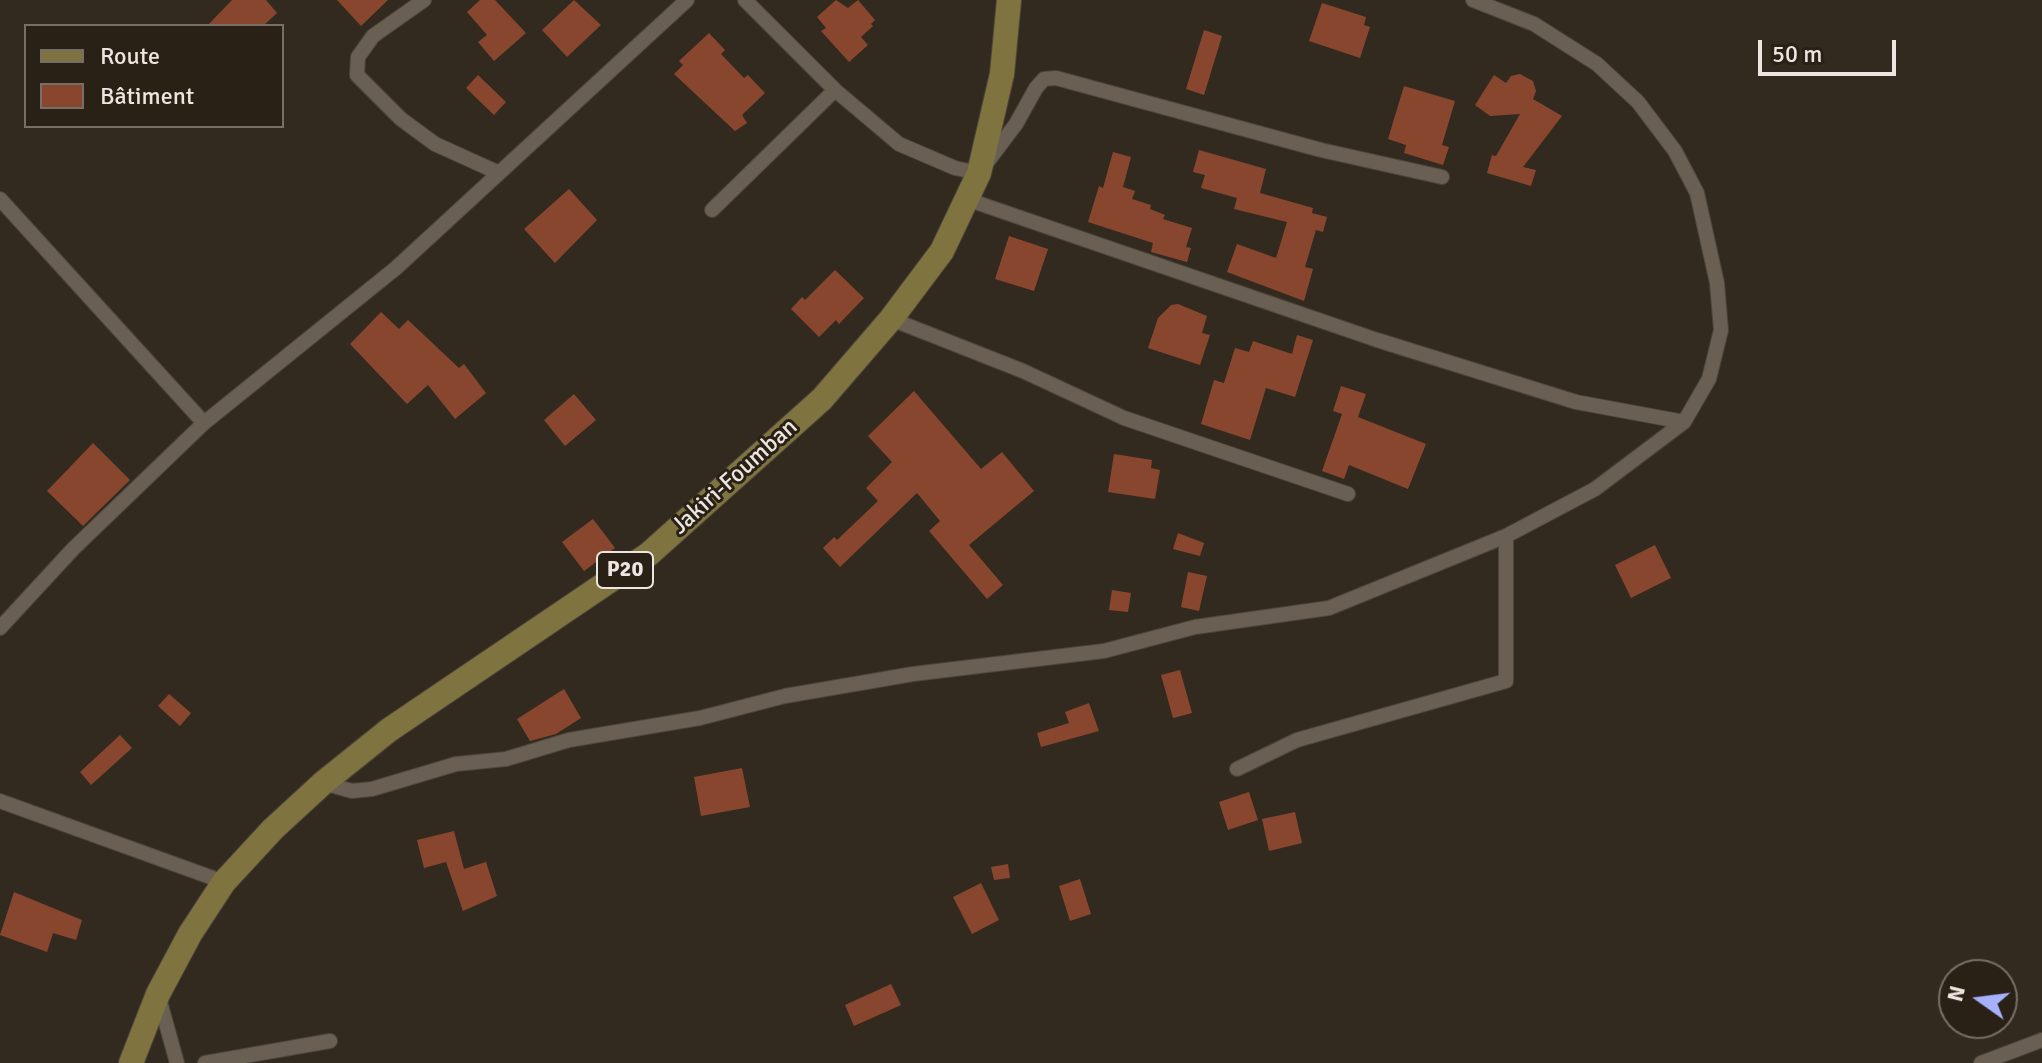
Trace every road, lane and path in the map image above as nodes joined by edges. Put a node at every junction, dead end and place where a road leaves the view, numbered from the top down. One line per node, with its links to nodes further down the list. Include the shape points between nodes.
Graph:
1 (424, 0): 7 (street, via 373,36 358,57 357,75 435,144)
2 (687, 0): 7 (street)
3 (745, 0): 6 (street)
4 (1009, 0): 8 (main road, Jakiri-Foumban / P20, via 1002,74)
5 (1473, 0): 14 (street, via 1534,24 1597,64 1638,102 1675,151 1697,193 1717,283 1721,330 1709,379)
6 (835, 90): 8 (street, via 899,144); 12 (street)
7 (499, 173): 15 (street, via 396,268)
8 (979, 173): 9 (street, via 1036,88 1044,79 1056,78); 11 (main road, Jakiri-Foumban / P20)
9 (1442, 177)
10 (0, 199): 15 (street)
11 (969, 200): 13 (main road, Jakiri-Foumban / P20, via 942,251); 14 (street, via 1352,333 1576,402)
12 (712, 210)
13 (891, 319): 16 (street, via 1124,418); 20 (main road, Jakiri-Foumban / P20, via 822,399 649,554 389,730)
14 (1684, 422): 17 (street, via 1595,489)
15 (204, 423): 18 (street)
16 (1348, 494)
17 (1506, 536): 19 (street, via 1506,681 1297,740); 20 (street, via 1329,608 1195,627 1104,651 785,696 700,718 569,740 506,759 456,764 372,789 352,791)
18 (0, 628)
19 (1237, 769)
20 (323, 783): 22 (main road, Jakiri-Foumban / P20)
21 (0, 801): 22 (street)
22 (224, 882): 23 (main road, Jakiri-Foumban / P20)
23 (158, 994): 26 (main road, Jakiri-Foumban / P20); 27 (street)
24 (2042, 1040): 29 (street)
25 (330, 1041): 28 (street)
26 (131, 1063)
27 (177, 1063)
28 (205, 1063)
29 (1981, 1063)

